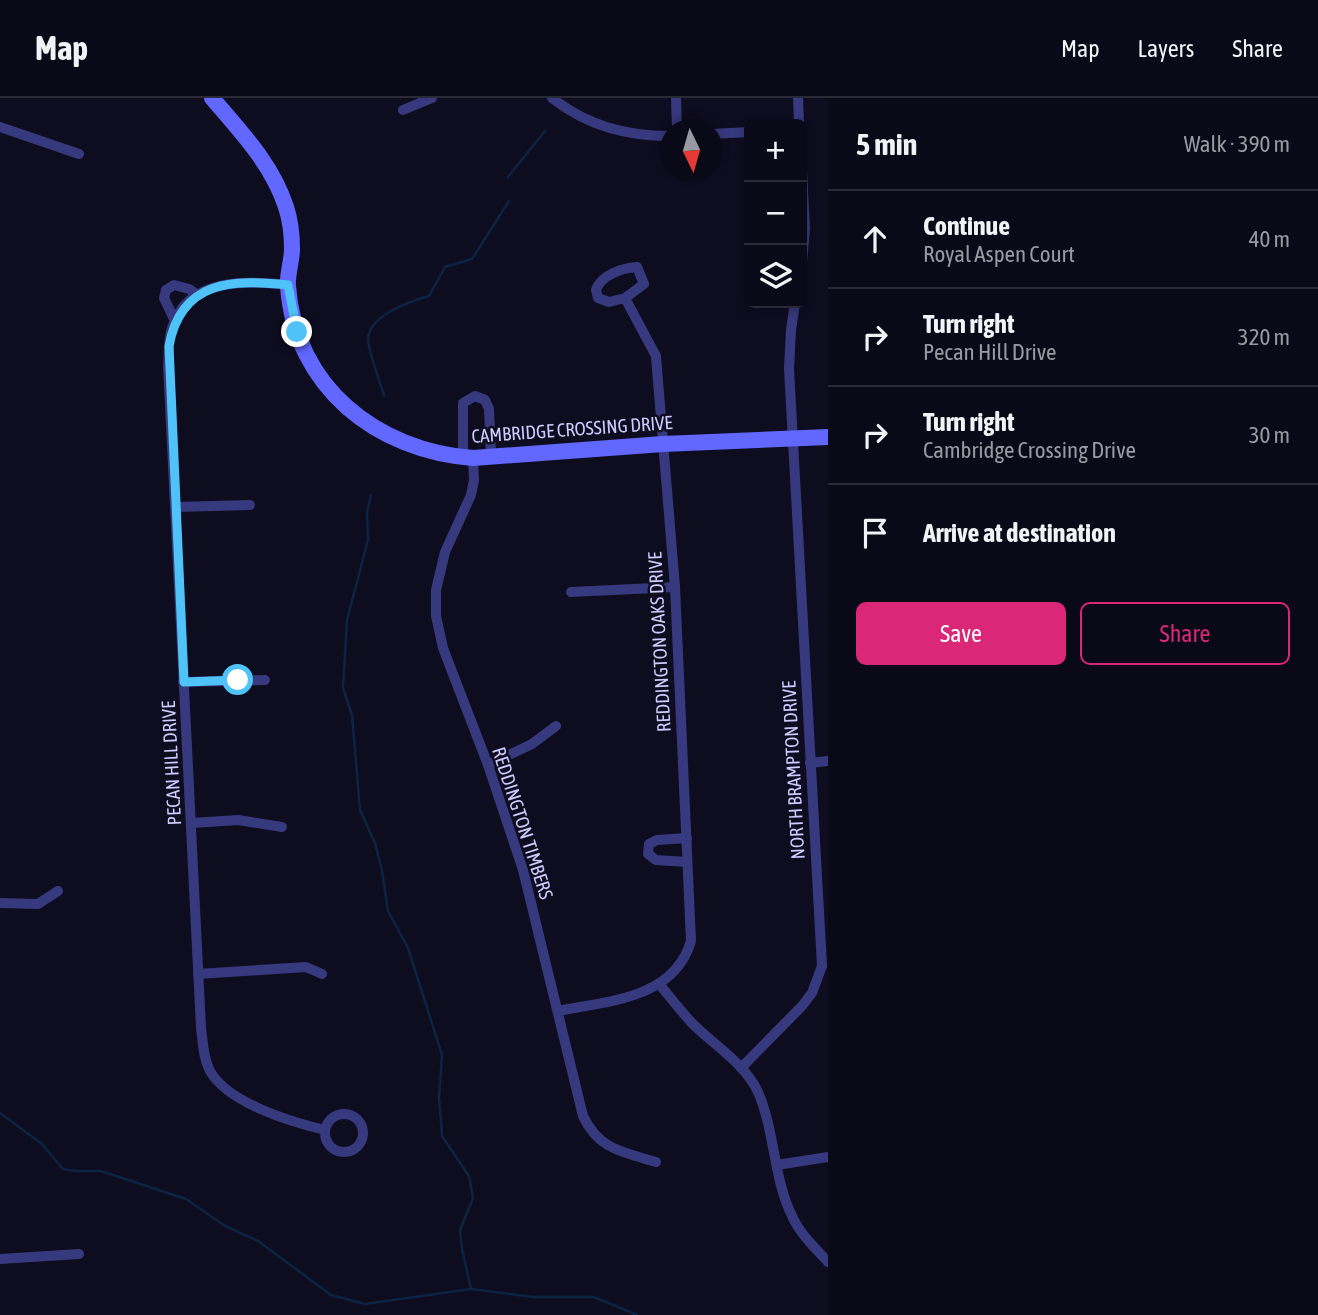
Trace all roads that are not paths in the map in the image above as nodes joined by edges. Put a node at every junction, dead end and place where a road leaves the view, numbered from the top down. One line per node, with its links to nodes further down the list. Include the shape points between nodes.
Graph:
1 (212, 98): 16 (street, CAMBRIDGE CROSSING DRIVE, via 252,144 281,192 292,249)
2 (432, 98): 6 (street)
3 (551, 98): 12 (street, via 615,131)
4 (676, 98): 7 (street)
5 (798, 98): 8 (street)
6 (403, 110)
7 (677, 119)
8 (799, 119)
9 (0, 127): 13 (street)
10 (744, 132): 11 (street)
11 (723, 133)
12 (660, 136)
13 (79, 154)
14 (803, 182): 15 (street)
15 (804, 245)
16 (288, 285): 17 (street, via 239,282); 25 (street, CAMBRIDGE CROSSING DRIVE, via 306,353 342,403 378,431 443,455)
17 (198, 295): 20 (street); 20 (street, PECAN HILL DRIVE, via 174,285 166,290 164,298)
18 (625, 298): 23 (street, REDDINGTON OAKS DRIVE, via 656,356)
19 (794, 308): 22 (street, NORTH BRAMPTON DRIVE, via 789,369)
20 (175, 321): 27 (street, PECAN HILL DRIVE, via 168,366)
21 (828, 437): 22 (street, CAMBRIDGE CROSSING DRIVE)
22 (795, 439): 23 (street, CAMBRIDGE CROSSING DRIVE); 34 (street, NORTH BRAMPTON DRIVE)
23 (663, 444): 24 (street, CAMBRIDGE CROSSING DRIVE); 28 (street, REDDINGTON OAKS DRIVE)
24 (491, 456): 25 (street, CAMBRIDGE CROSSING DRIVE); 25 (street, REDDINGTON TIMBERS, via 489,409 485,400 475,396 463,403)
25 (468, 458): 35 (street, REDDINGTON TIMBERS, via 474,480 471,495 445,552 436,590 436,616 443,648)
26 (250, 505): 27 (street)
27 (176, 507): 31 (street, PECAN HILL DRIVE)
28 (675, 587): 29 (street); 38 (street, REDDINGTON OAKS DRIVE)
29 (571, 592)
30 (265, 680): 31 (street)
31 (184, 682): 36 (street, PECAN HILL DRIVE)
32 (556, 726): 35 (street, via 532,744)
33 (828, 761): 34 (street)
34 (810, 763): 40 (street, NORTH BRAMPTON DRIVE)
35 (488, 765): 46 (street, REDDINGTON TIMBERS, via 523,870)
36 (192, 823): 37 (street, via 238,820); 43 (street, PECAN HILL DRIVE)
37 (282, 827)
38 (687, 838): 39 (street, REDDINGTON OAKS DRIVE); 39 (street, via 657,840 648,849 656,860)
39 (687, 862): 45 (street, REDDINGTON OAKS DRIVE, via 691,941 681,964)
40 (823, 885): 47 (street, NORTH BRAMPTON DRIVE, via 822,955 816,984 795,1013)
41 (58, 891): 42 (street, via 38,904)
42 (0, 904)
43 (198, 974): 44 (street, via 306,967); 48 (street, PECAN HILL DRIVE, via 201,1028 212,1073 228,1091 247,1102)
44 (322, 974)
45 (660, 985): 46 (street, REDDINGTON OAKS DRIVE); 47 (street, via 690,1021)
46 (558, 1011): 50 (street, REDDINGTON TIMBERS, via 578,1103 589,1128 606,1146)
47 (741, 1068): 51 (street, via 763,1104)
48 (325, 1130)
49 (828, 1157): 51 (street)
50 (656, 1162)
51 (777, 1165): 54 (street, via 792,1216)
52 (79, 1254): 53 (street)
53 (0, 1259)
54 (828, 1262)

